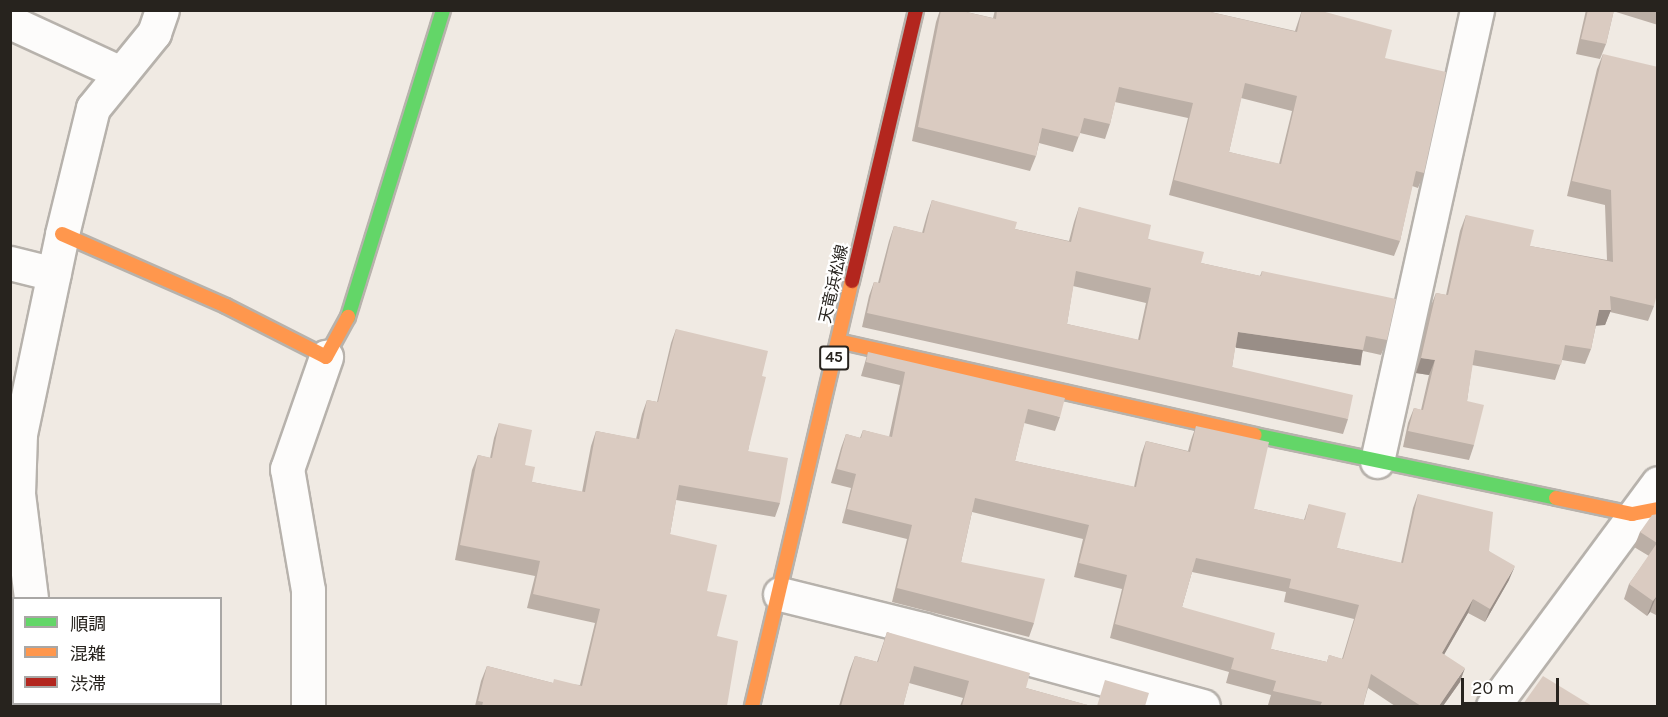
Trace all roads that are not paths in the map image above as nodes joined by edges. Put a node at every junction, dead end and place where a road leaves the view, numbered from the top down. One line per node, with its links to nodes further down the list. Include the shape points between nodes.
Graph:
1 (162, 10): 6 (street, via 154,33)
2 (443, 10): 11 (street, via 346,320)
3 (916, 10): 10 (street, 天竜浜松線 / 45)
4 (1478, 10): 13 (street)
5 (10, 22): 6 (street)
6 (121, 73): 7 (street, via 93,108)
7 (62, 234): 9 (street); 11 (street, via 226,306)
8 (10, 263): 9 (street)
9 (54, 274): 12 (street)
10 (838, 341): 13 (street); 16 (street, 天竜浜松線 / 45)
11 (326, 357): 18 (street, via 287,469 308,590)
12 (15, 433): 17 (street)
13 (1377, 461): 15 (street)
14 (1658, 483): 15 (street)
15 (1645, 512): 21 (street)
16 (780, 594): 19 (street, 天竜浜松線 / 45); 20 (street)
17 (31, 597)
18 (308, 706)
19 (752, 706)
20 (1203, 706)
21 (1493, 706)

